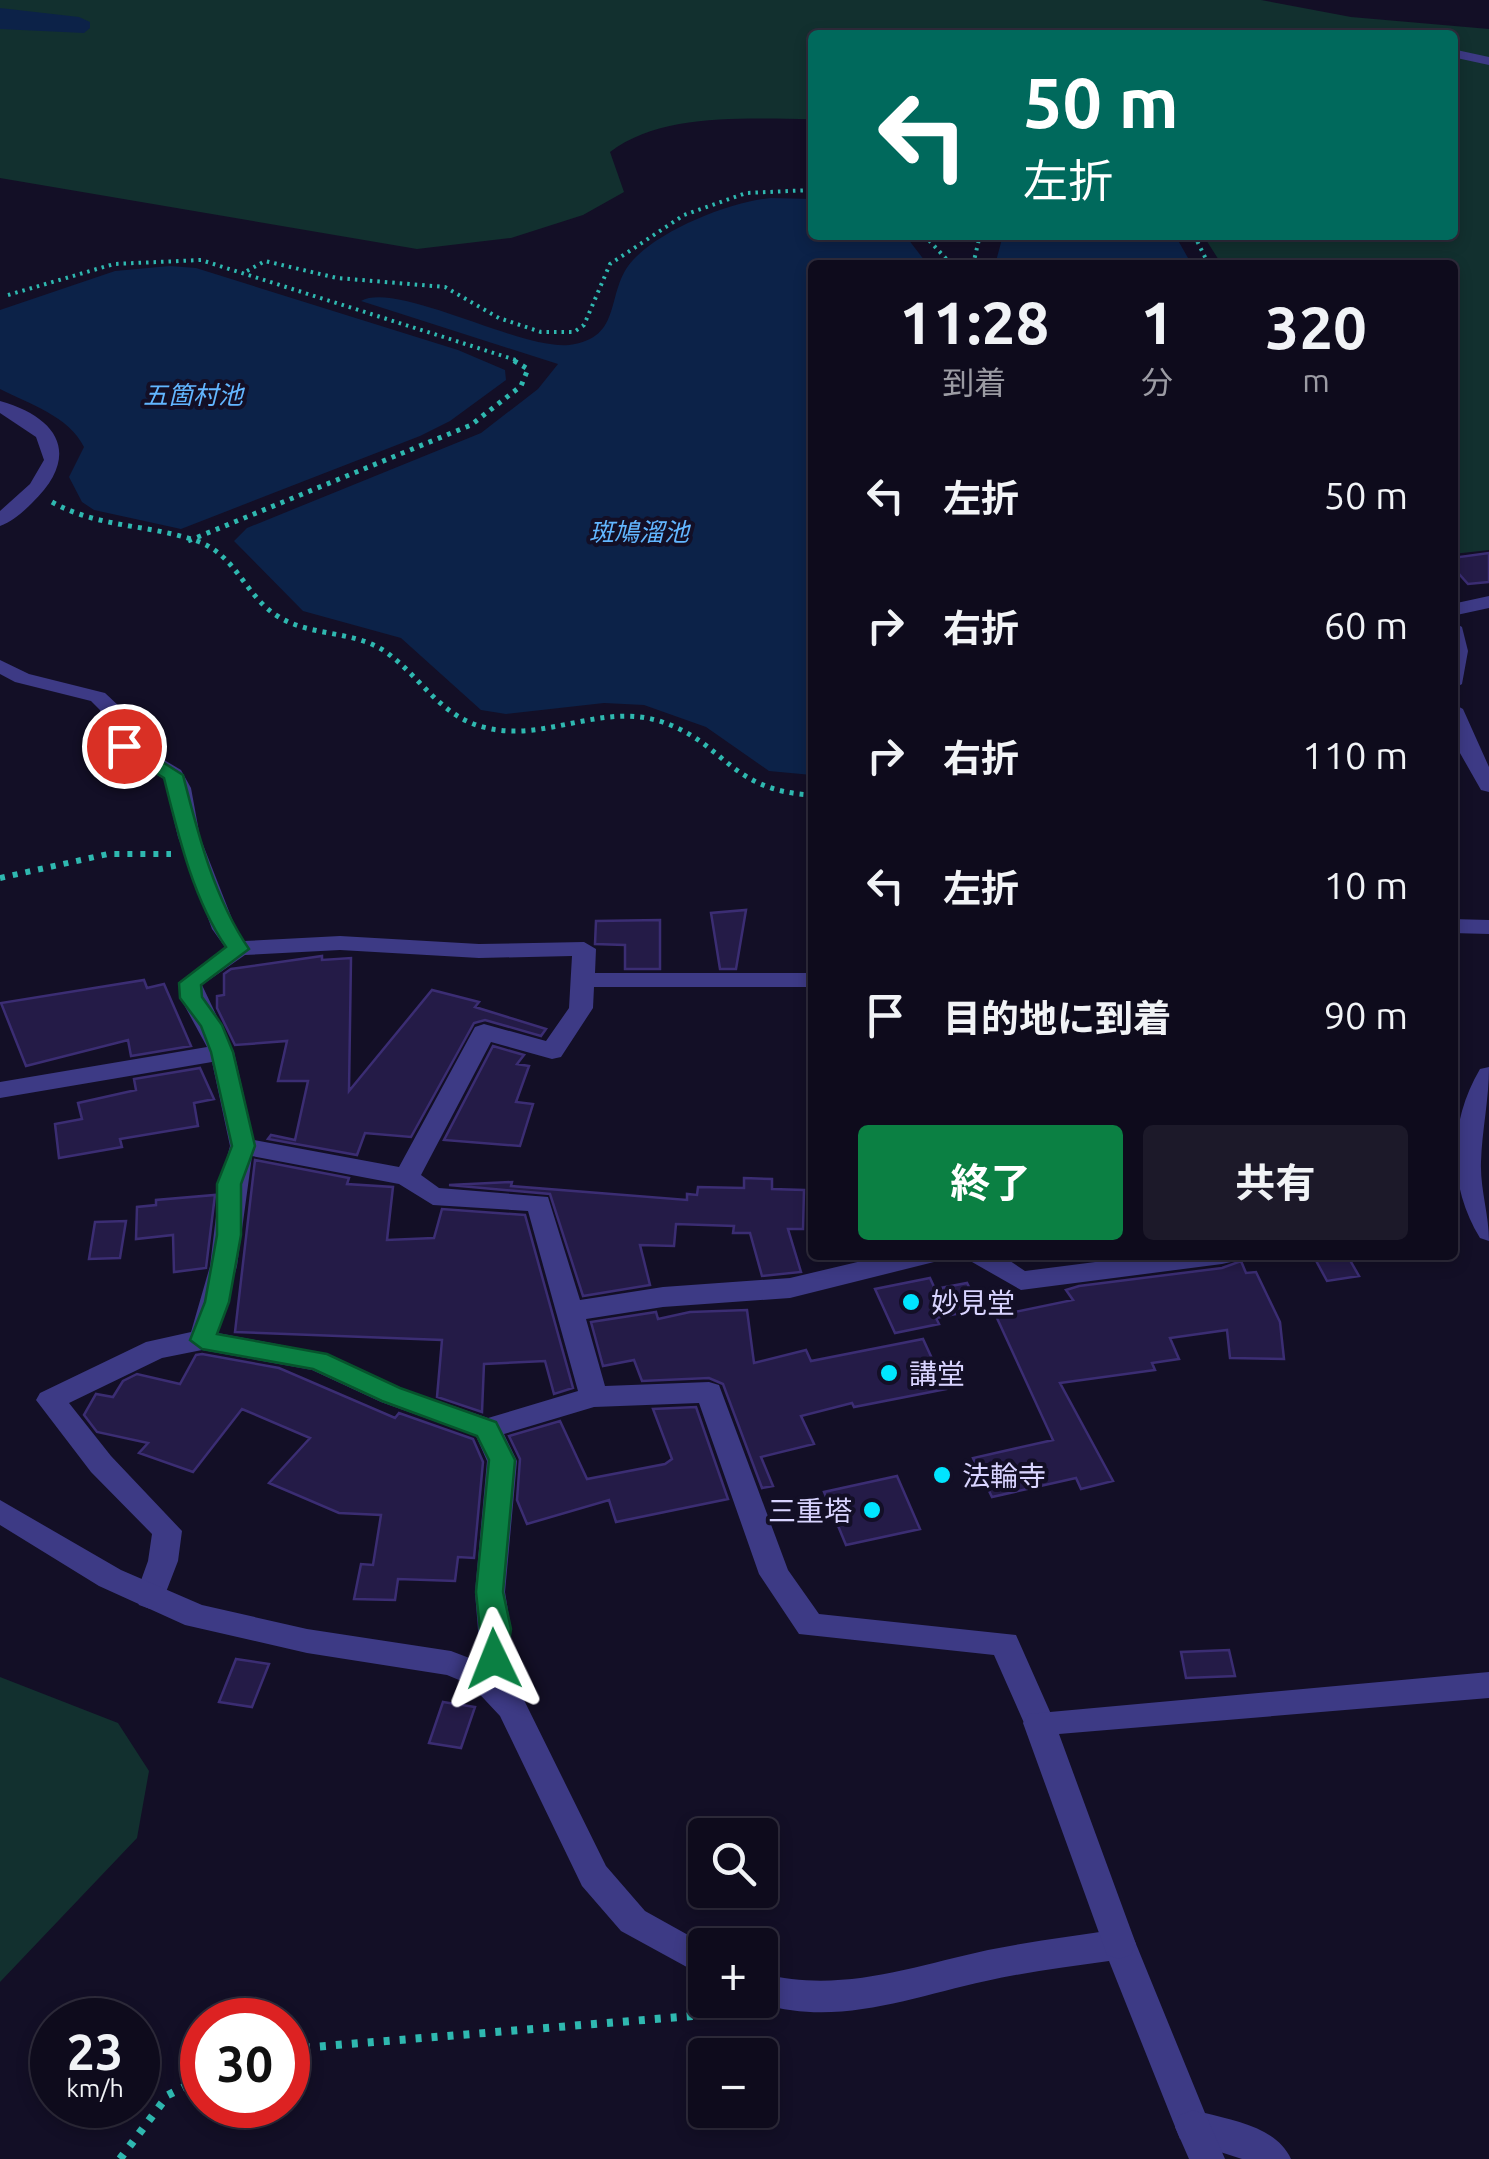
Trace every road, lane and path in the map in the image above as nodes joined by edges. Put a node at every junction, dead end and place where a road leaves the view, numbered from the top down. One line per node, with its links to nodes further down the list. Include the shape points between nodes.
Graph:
1 (1458, 54): 2 (street)
2 (1489, 61)
3 (808, 190): 6 (path, via 746,193 684,215 610,264 584,325 574,332 514,326 461,293 422,282 336,278 265,261)
4 (929, 240): 5 (path)
5 (947, 260)
6 (246, 271): 7 (path, via 189,259 135,260); 11 (path, via 522,362 527,378 470,425)
7 (3, 295)
8 (0, 406): 9 (street, via 52,442 53,459)
9 (41, 486): 10 (street); 11 (path, via 50,501 81,519)
10 (0, 520)
11 (188, 541): 17 (path, via 220,552 269,611 286,622 368,642 442,710 463,720 517,732 603,716 656,719 684,729 745,782)
12 (1489, 602): 13 (street)
13 (1458, 609)
14 (0, 666): 18 (street, via 98,697 110,707 124,746 173,775)
15 (1458, 726): 16 (street)
16 (1489, 785)
17 (808, 795)
18 (198, 860): 19 (path, via 136,852); 22 (street)
19 (0, 878)
20 (1458, 926): 21 (street)
21 (1489, 927)
22 (238, 949): 23 (street, via 340,943 584,949); 25 (street, via 190,983 191,998)
23 (582, 980): 24 (street); 29 (street, via 581,1008 552,1051 484,1032)
24 (808, 980)
25 (222, 1052): 27 (street); 28 (street)
26 (1489, 1075): 30 (street, via 1477,1104)
27 (0, 1090)
28 (244, 1146): 29 (street); 36 (street, via 229,1184 229,1235 217,1302)
29 (407, 1177): 35 (street, via 433,1196 539,1203)
30 (1462, 1198): 31 (street)
31 (1489, 1232)
32 (896, 1260): 35 (street, via 790,1288 663,1296)
33 (988, 1260): 34 (street, via 1021,1281)
34 (1183, 1260)
35 (568, 1312): 37 (street)
36 (202, 1340): 38 (street, via 318,1361); 40 (street, via 156,1349 50,1400 167,1531)
37 (594, 1398): 38 (street); 43 (street, via 709,1392 774,1574 810,1625 1005,1644)
38 (487, 1429): 41 (street, via 502,1460 490,1592 494,1659)
39 (0, 1510): 40 (street)
40 (150, 1597): 41 (street, via 232,1624 451,1663)
41 (482, 1676): 45 (street, via 512,1707 594,1876 633,1921)
42 (1489, 1685): 43 (street)
43 (1039, 1723): 44 (street)
44 (1119, 1944): 46 (street, via 989,1964 854,1997); 50 (street)
45 (688, 1952)
46 (778, 1993)
47 (688, 2016): 48 (path)
48 (310, 2047)
49 (180, 2089): 51 (path, via 168,2095)
50 (1200, 2143): 52 (street, via 1244,2140)
51 (120, 2159)
52 (1273, 2159)

